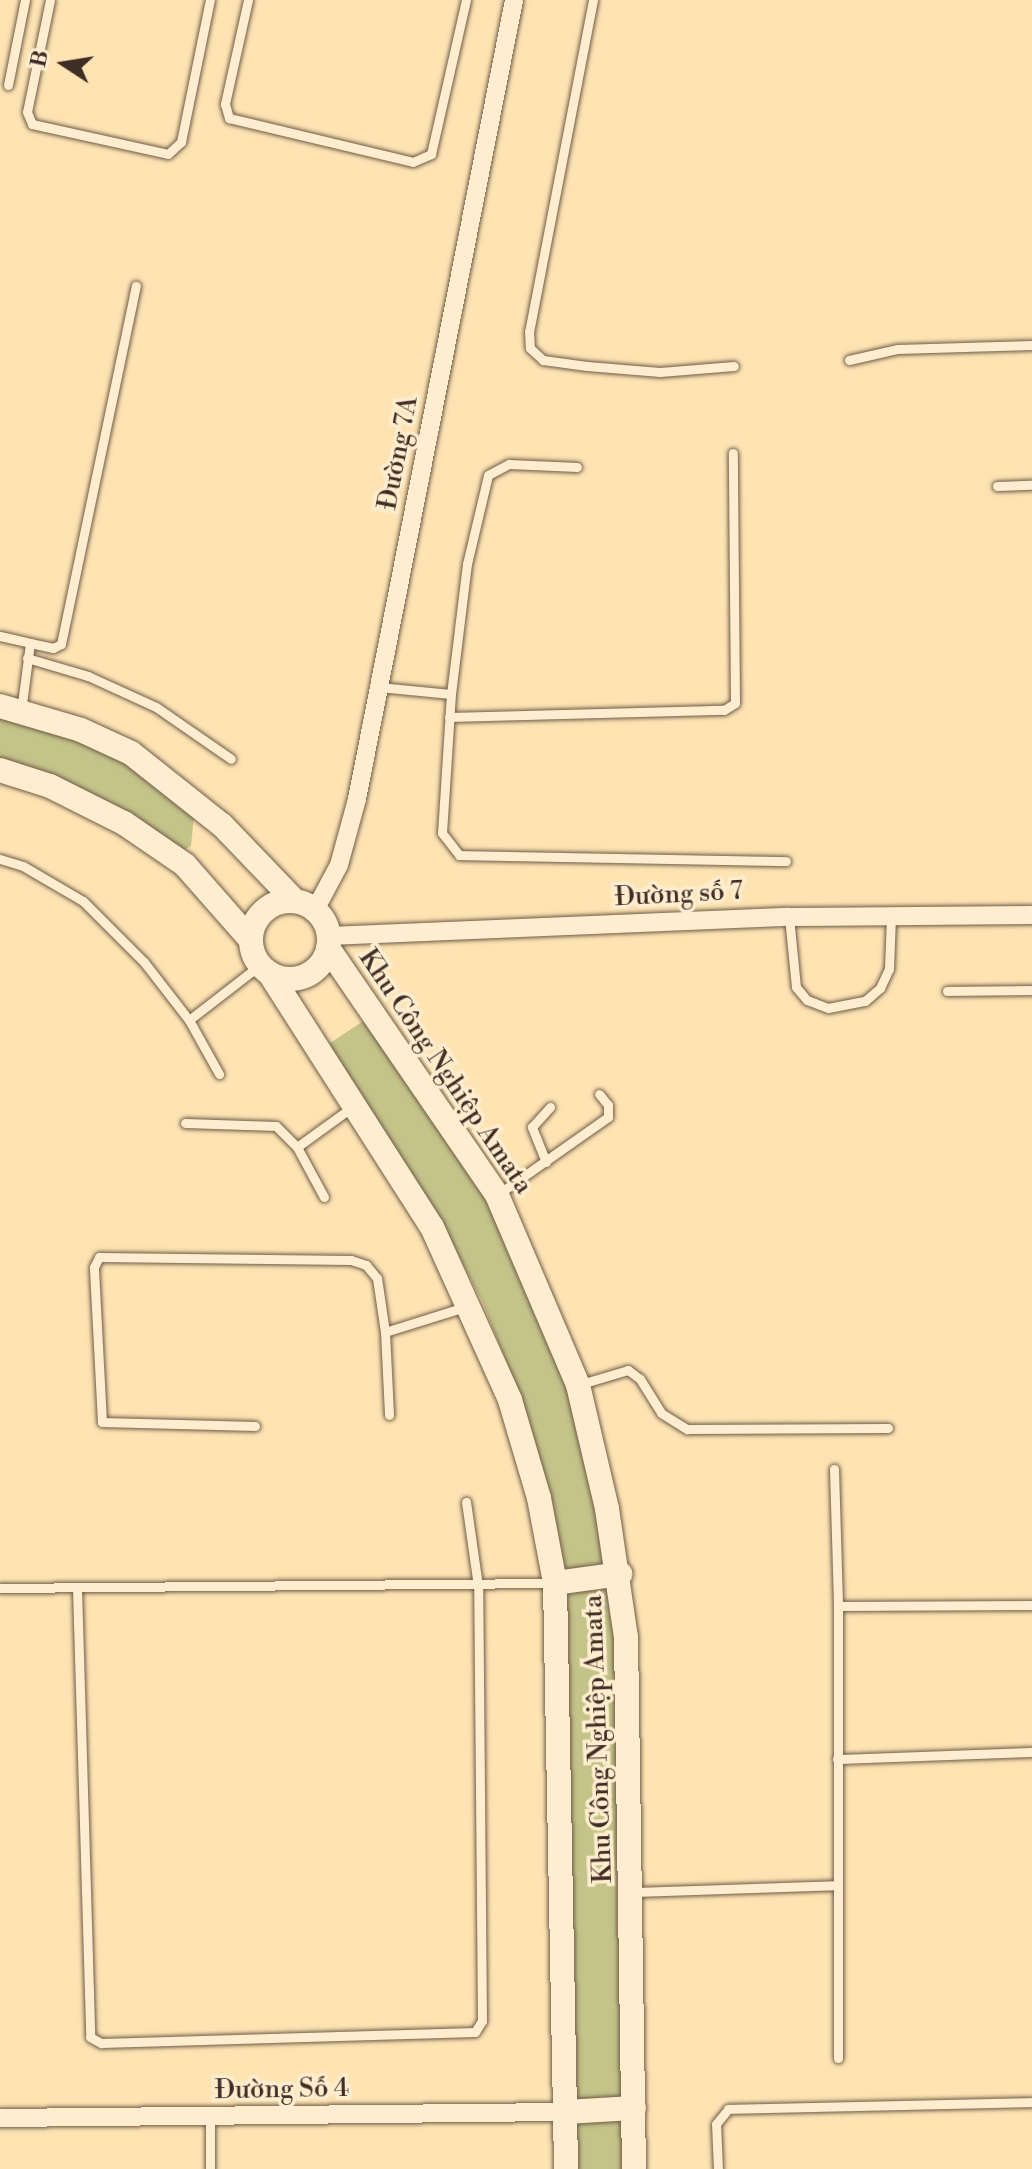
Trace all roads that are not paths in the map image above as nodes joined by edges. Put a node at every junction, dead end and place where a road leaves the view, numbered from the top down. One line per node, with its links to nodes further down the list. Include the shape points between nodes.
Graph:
1 (25, 0): 8 (lane)
2 (50, 0): 3 (lane, via 27,112 32,124 168,154 181,142)
3 (210, 0)
4 (248, 0): 5 (lane, via 225,104 229,118 413,162 431,154)
5 (466, 0)
6 (514, 0): 20 (street, Đường 7A)
7 (593, 0): 12 (lane, via 529,331 530,348 543,360 601,367 660,372)
8 (8, 85)
9 (136, 286): 18 (lane, via 61,644 53,648)
10 (1032, 345): 11 (lane, via 897,349)
11 (849, 360)
12 (734, 366)
13 (733, 453): 23 (lane, via 735,703 724,710)
14 (577, 467): 21 (lane, via 509,464 488,475 467,564)
15 (1032, 485): 16 (lane)
16 (997, 486)
17 (0, 636): 18 (lane)
18 (30, 643): 19 (lane)
19 (27, 658): 22 (lane); 24 (lane, via 88,676 156,707)
20 (379, 687): 21 (lane); 28 (street, Đường 7A, via 339,865)
21 (451, 694): 23 (lane)
22 (10, 708): 28 (street, via 131,753 222,825)
23 (449, 717): 27 (lane, via 442,833 459,855)
24 (231, 759)
25 (0, 770): 32 (street, via 50,786 124,823 185,865)
26 (0, 859): 37 (lane, via 23,866 83,901 144,962)
27 (786, 861)
28 (305, 906): 32 (street, via 267,908); 33 (street)
29 (1032, 915): 30 (street, Đường số 7)
30 (891, 916): 31 (street, Đường số 7); 31 (lane, via 889,969 880,988 865,1001 828,1008 807,1000 796,987)
31 (789, 917): 33 (street, Đường số 7)
32 (251, 940): 34 (street)
33 (328, 942): 34 (street, via 323,961 304,977 285,979); 45 (street, Khu Công Nghiệp Amata)
34 (265, 970): 37 (lane); 40 (street, Khu Công Nghiệp Amata)
35 (1032, 990): 36 (lane)
36 (947, 991)
37 (189, 1020): 38 (lane)
38 (219, 1074)
39 (599, 1094): 44 (lane, via 608,1105 608,1117)
40 (352, 1107): 43 (lane); 47 (street, Khu Công Nghiệp Amata, via 432,1227)
41 (550, 1107): 44 (lane, via 532,1127)
42 (185, 1123): 43 (lane, via 276,1126)
43 (297, 1147): 46 (lane)
44 (546, 1162): 45 (lane)
45 (497, 1195): 49 (street, Khu Công Nghiệp Amata)
46 (324, 1197)
47 (472, 1305): 48 (lane); 56 (street, Khu Công Nghiệp Amata, via 510,1400 539,1498)
48 (385, 1332): 50 (lane); 51 (lane, via 377,1278 366,1265 351,1260 99,1257 94,1267 102,1422)
49 (578, 1385): 52 (lane, via 628,1370 640,1379 661,1413 687,1429); 55 (street, Khu Công Nghiệp Amata)
50 (389, 1415)
51 (255, 1426)
52 (888, 1428)
53 (834, 1469): 61 (lane)
54 (466, 1502): 57 (lane)
55 (620, 1574): 56 (street); 65 (street, Khu Công Nghiệp Amata)
56 (555, 1583): 57 (lane); 69 (street, Khu Công Nghiệp Amata)
57 (478, 1586): 59 (lane); 59 (lane, via 482,2021 475,2032 101,2043 90,2037 86,2025)
58 (0, 1588): 59 (lane)
59 (77, 1588)
60 (1032, 1605): 61 (lane)
61 (838, 1606): 63 (lane)
62 (1032, 1752): 63 (lane)
63 (837, 1759): 64 (lane)
64 (838, 1885): 65 (lane); 66 (lane)
65 (632, 1892): 68 (street, Khu Công Nghiệp Amata)
66 (838, 2058)
67 (1032, 2102): 75 (lane, via 728,2109 716,2124)
68 (634, 2108): 69 (street); 74 (street, Khu Công Nghiệp Amata)
69 (565, 2112): 70 (street, Đường Số 4); 73 (street, Khu Công Nghiệp Amata)
70 (210, 2117): 71 (street, Đường Số 4); 72 (lane)
71 (0, 2118)
72 (210, 2169)
73 (566, 2169)
74 (634, 2169)
75 (718, 2169)

